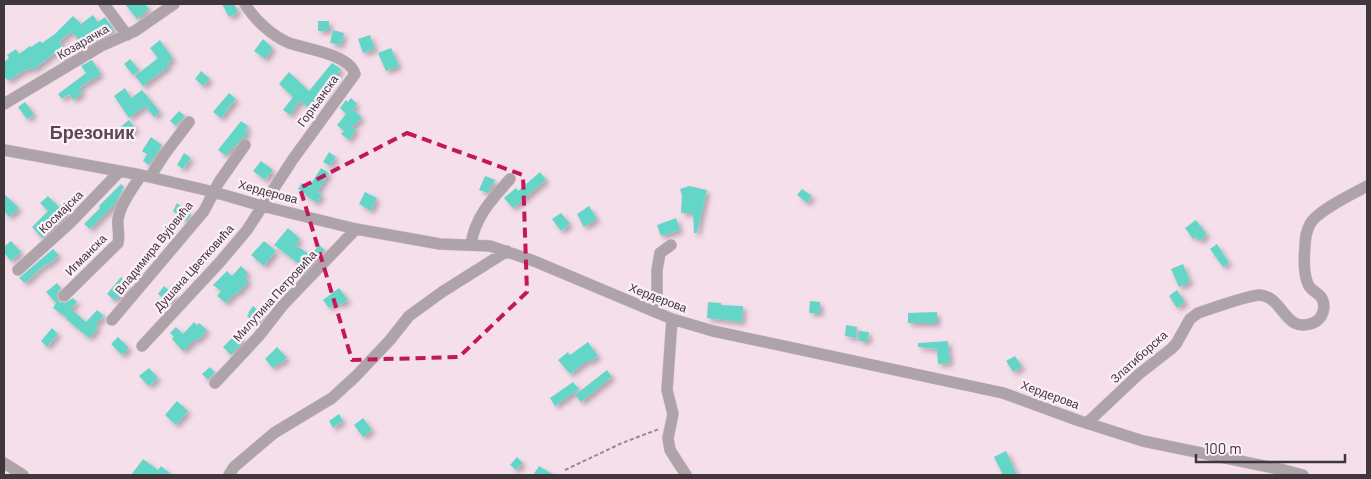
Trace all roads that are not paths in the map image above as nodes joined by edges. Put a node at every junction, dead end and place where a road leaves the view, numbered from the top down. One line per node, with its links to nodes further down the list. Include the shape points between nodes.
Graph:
1 (104, 4): 4 (street)
2 (174, 4): 4 (street, Козарачка)
3 (245, 4): 14 (street, Горњанска, via 274,34 344,62 354,69 355,74)
4 (127, 35): 5 (street, Козарачка, via 101,46)
5 (4, 104)
6 (188, 122): 10 (street, Игманска)
7 (245, 145): 13 (street, Владимира Вујовића)
8 (4, 150): 9 (street, Хердерова)
9 (120, 171): 10 (street, Хердерова); 19 (street, Космајска, via 70,224)
10 (146, 176): 13 (street, Хердерова); 20 (street, Игманска, via 127,199 119,217 118,243)
11 (510, 179): 16 (street, via 489,202)
12 (1367, 186): 26 (street, Златиборска, via 1327,209 1315,218 1308,230 1306,279 1308,286 1321,298 1324,306 1321,318 1298,325 1272,299 1260,295 1198,313 1190,319 1171,349)
13 (214, 192): 14 (street, Хердерова); 23 (street, Владимира Вујовића, via 204,211)
14 (262, 206): 15 (street, Хердерова); 24 (street, Душана Цветковића, via 220,262)
15 (356, 229): 16 (street, Хердерова, via 440,244); 25 (street, Милутина Петровића, via 283,305)
16 (471, 244): 18 (street, Хердерова)
17 (671, 245): 21 (street, via 660,253 657,303)
18 (508, 251): 21 (street, Хердерова); 29 (street, via 409,316 390,340 332,398 274,433)
19 (18, 270)
20 (64, 296)
21 (653, 312): 22 (street, Хердерова)
22 (672, 319): 26 (street, Хердерова, via 713,331 1003,393); 30 (street, via 667,390 673,414 668,438 670,450)
23 (112, 320)
24 (142, 346)
25 (215, 383)
26 (1087, 423): 31 (street, Хердерова, via 1142,441)
27 (4, 464): 28 (street)
28 (23, 475)
29 (229, 475)
30 (686, 475)
31 (1303, 475)

